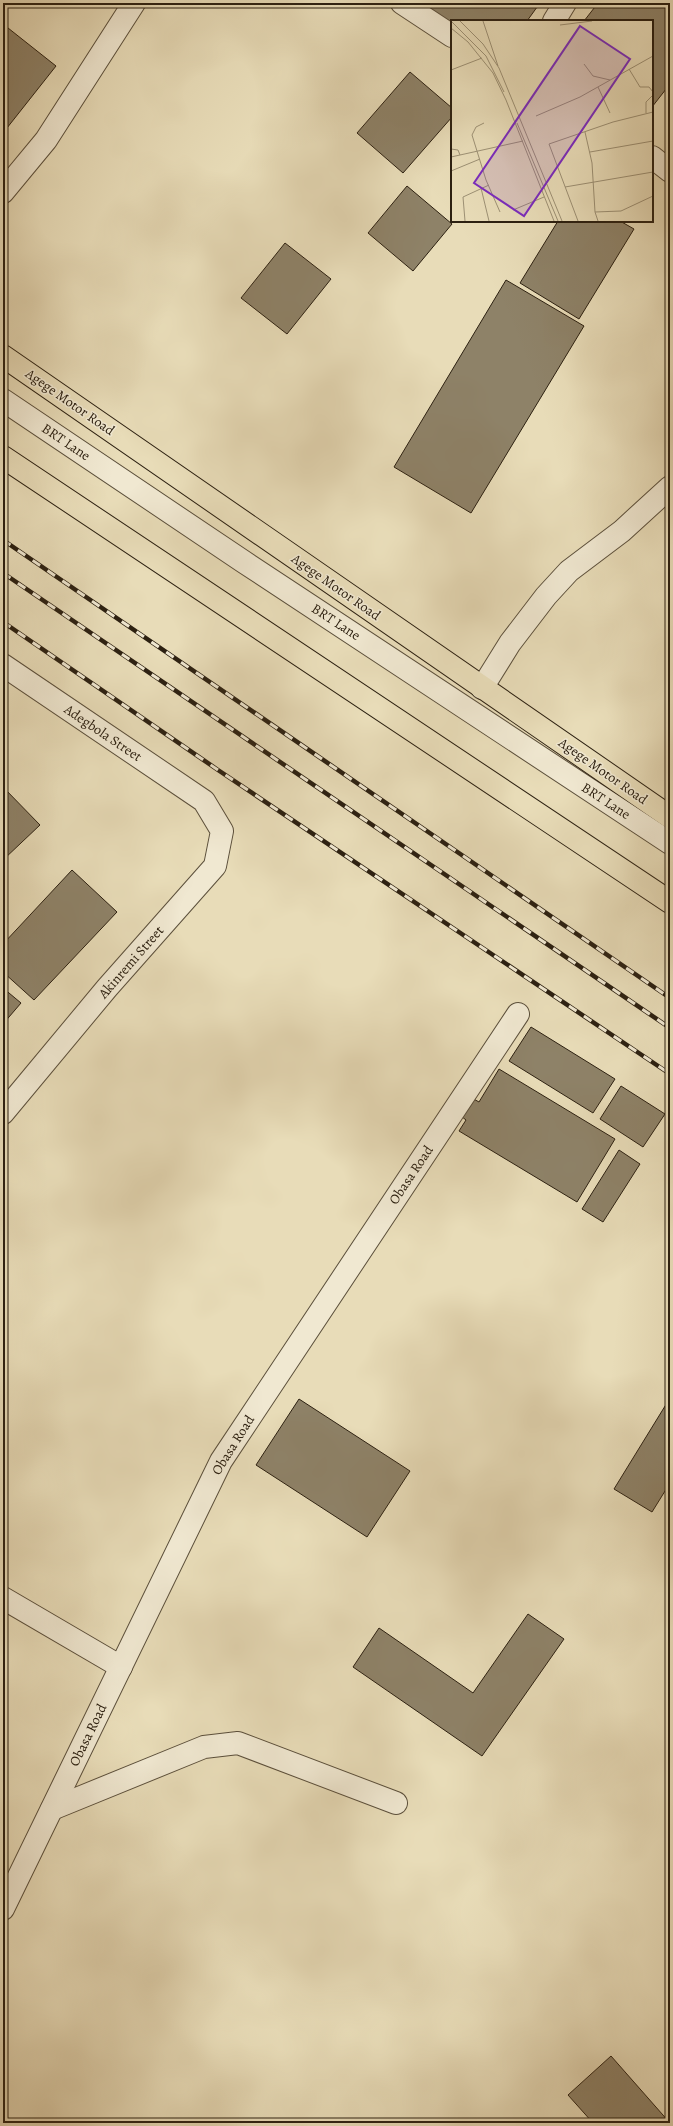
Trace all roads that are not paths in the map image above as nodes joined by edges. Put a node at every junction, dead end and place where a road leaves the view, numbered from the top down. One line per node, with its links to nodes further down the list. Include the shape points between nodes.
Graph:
1 (134, 3): 8 (street, via 46,140)
2 (402, 3): 5 (street)
3 (566, 3): 4 (street)
4 (555, 20)
5 (451, 35)
6 (653, 158): 7 (street)
7 (670, 171)
8 (3, 192)
9 (3, 356): 14 (highway, Agege Motor Road)
10 (3, 400): 17 (street, BRT Lane)
11 (3, 457): 18 (highway)
12 (670, 486): 14 (street, via 622,531 569,571 510,643)
13 (3, 665): 15 (street, Adegbola Street)
14 (482, 688): 16 (highway, Agege Motor Road)
15 (204, 801): 20 (street, Akinremi Street, via 222,831 215,866 107,988)
16 (670, 817)
17 (670, 843)
18 (670, 902)
19 (518, 1014): 22 (street, Obasa Road, via 221,1461)
20 (3, 1113)
21 (3, 1598): 22 (street)
22 (121, 1667): 24 (street, Obasa Road)
23 (396, 1803): 24 (street, via 238,1743 204,1747)
24 (52, 1809): 25 (street, Obasa Road)
25 (3, 1909)

